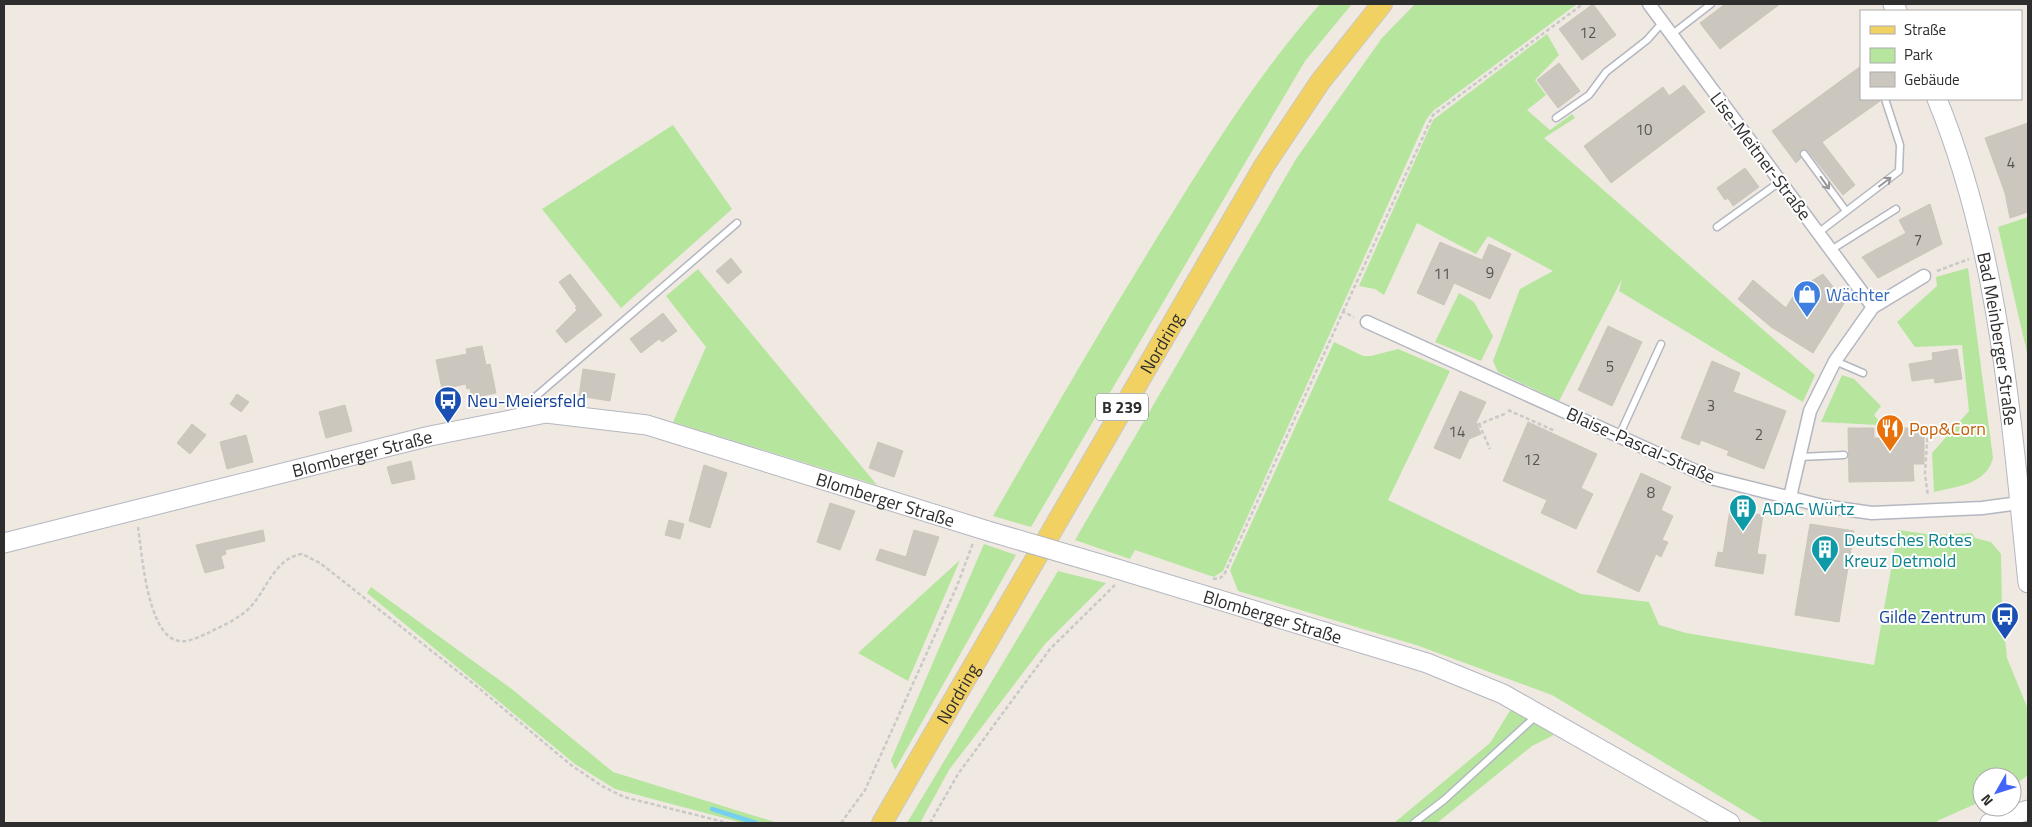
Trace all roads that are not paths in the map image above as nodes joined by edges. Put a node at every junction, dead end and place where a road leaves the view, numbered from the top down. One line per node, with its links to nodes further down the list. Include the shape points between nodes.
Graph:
1 (1382, 4): 33 (main road, Nordring / B 239, via 1320,82 1264,166)
2 (1650, 4): 4 (street, Lise-Meitner-Straße)
3 (1711, 4): 5 (lane)
4 (1662, 23): 5 (street, Lise-Meitner-Straße); 8 (lane, via 1606,72 1590,95)
5 (1671, 35): 10 (street, Lise-Meitner-Straße)
6 (1885, 100): 12 (lane, one-way to 6, via 1899,171 1900,145)
7 (1936, 100): 28 (main road, Bad Meinberger Straße, via 1970,194 1994,300)
8 (1556, 118)
9 (1804, 154): 12 (lane, one-way to 12)
10 (1781, 181): 14 (lane); 15 (street, Lise-Meitner-Straße)
11 (1896, 209): 16 (lane)
12 (1846, 212): 15 (lane)
13 (736, 223): 23 (lane, via 534,398 528,405)
14 (1717, 227)
15 (1818, 232): 16 (street, Lise-Meitner-Straße)
16 (1831, 250): 18 (street, Lise-Meitner-Straße)
17 (1924, 276): 18 (street)
18 (1873, 307): 21 (street)
19 (1367, 322): 24 (street, Blaise-Pascal-Straße)
20 (1660, 344): 24 (lane)
21 (1835, 360): 22 (lane); 26 (street, via 1810,411)
22 (1863, 373)
23 (526, 416): 29 (main road, Blomberger Straße, via 430,436); 31 (main road, Blomberger Straße, bridge, via 546,413 647,425 1427,664 1503,694)
24 (1618, 436): 27 (street, Blaise-Pascal-Straße, via 1711,478)
25 (1844, 455): 26 (lane)
26 (1799, 457): 27 (street)
27 (1790, 497): 28 (street, Blaise-Pascal-Straße, via 1823,506 1872,512 1982,508)
28 (2024, 502): 30 (main road, Bad Meinberger Straße)
29 (4, 543)
30 (2028, 583)
31 (1539, 713): 34 (lane, via 1444,800); 35 (main road, Blomberger Straße)
32 (2028, 810): 36 (main road)
33 (882, 823)
34 (1414, 823)
35 (1730, 823)
36 (1990, 823)

